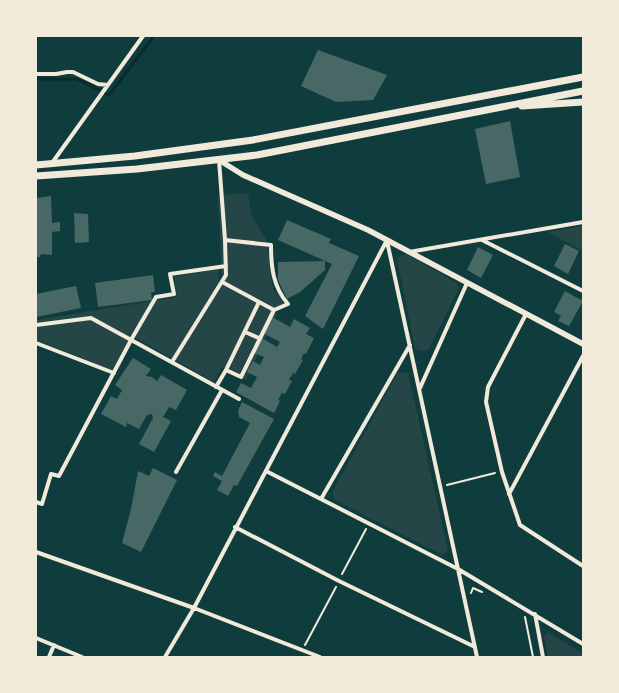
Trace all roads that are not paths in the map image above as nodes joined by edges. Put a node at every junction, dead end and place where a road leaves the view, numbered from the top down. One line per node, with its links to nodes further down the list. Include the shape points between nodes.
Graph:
1 (143, 36): 4 (street)
2 (36, 74): 4 (street, via 73,72)
3 (583, 77): 9 (main road, via 253,140 135,156)
4 (107, 86): 9 (street)
5 (583, 91): 7 (main road)
6 (583, 102): 7 (main road)
7 (490, 108): 8 (main road, via 257,155)
8 (219, 160): 11 (main road); 13 (street); 14 (street, via 243,175)
9 (52, 163): 10 (main road)
10 (36, 165)
11 (36, 176)
12 (583, 222): 15 (street)
13 (225, 240): 17 (street); 22 (street, via 271,245 274,279 288,304)
14 (387, 240): 16 (street); 30 (street); 39 (street)
15 (481, 240): 16 (street); 20 (street)
16 (409, 252): 19 (street)
17 (226, 266): 18 (street, via 226,275); 27 (street, via 170,274 174,294 156,297)
18 (222, 282): 21 (street); 32 (street)
19 (467, 283): 23 (street); 36 (street)
20 (583, 291)
21 (259, 302): 22 (street); 25 (street)
22 (274, 310): 26 (street)
23 (526, 314): 29 (street); 41 (street, via 488,387 486,402)
24 (36, 325): 27 (street, via 91,318)
25 (244, 332): 26 (street); 33 (street)
26 (260, 338): 33 (street, via 241,377)
27 (131, 340): 32 (street); 34 (street)
28 (36, 343): 34 (street)
29 (583, 344)
30 (410, 345): 36 (street); 42 (street)
31 (583, 356): 41 (street)
32 (172, 362): 35 (street)
33 (226, 370): 35 (street)
34 (114, 373): 43 (street, via 59,476 51,474 42,504)
35 (216, 387): 37 (street)
36 (420, 389): 47 (street)
37 (222, 390): 38 (street); 40 (street)
38 (239, 399)
39 (266, 471): 42 (street); 44 (street)
40 (176, 472)
41 (509, 494): 46 (street, via 520,525)
42 (321, 500): 47 (street)
43 (36, 502)
44 (235, 527): 48 (street); 53 (street)
45 (36, 552): 48 (street)
46 (583, 566)
47 (458, 569): 49 (street); 53 (street)
48 (194, 608): 56 (street); 57 (street)
49 (535, 614): 51 (street); 59 (street)
50 (36, 638): 52 (street)
51 (583, 644)
52 (54, 645): 54 (street); 55 (street)
53 (475, 647): 58 (street)
54 (49, 657)
55 (82, 657)
56 (165, 657)
57 (320, 657)
58 (477, 657)
59 (543, 657)

